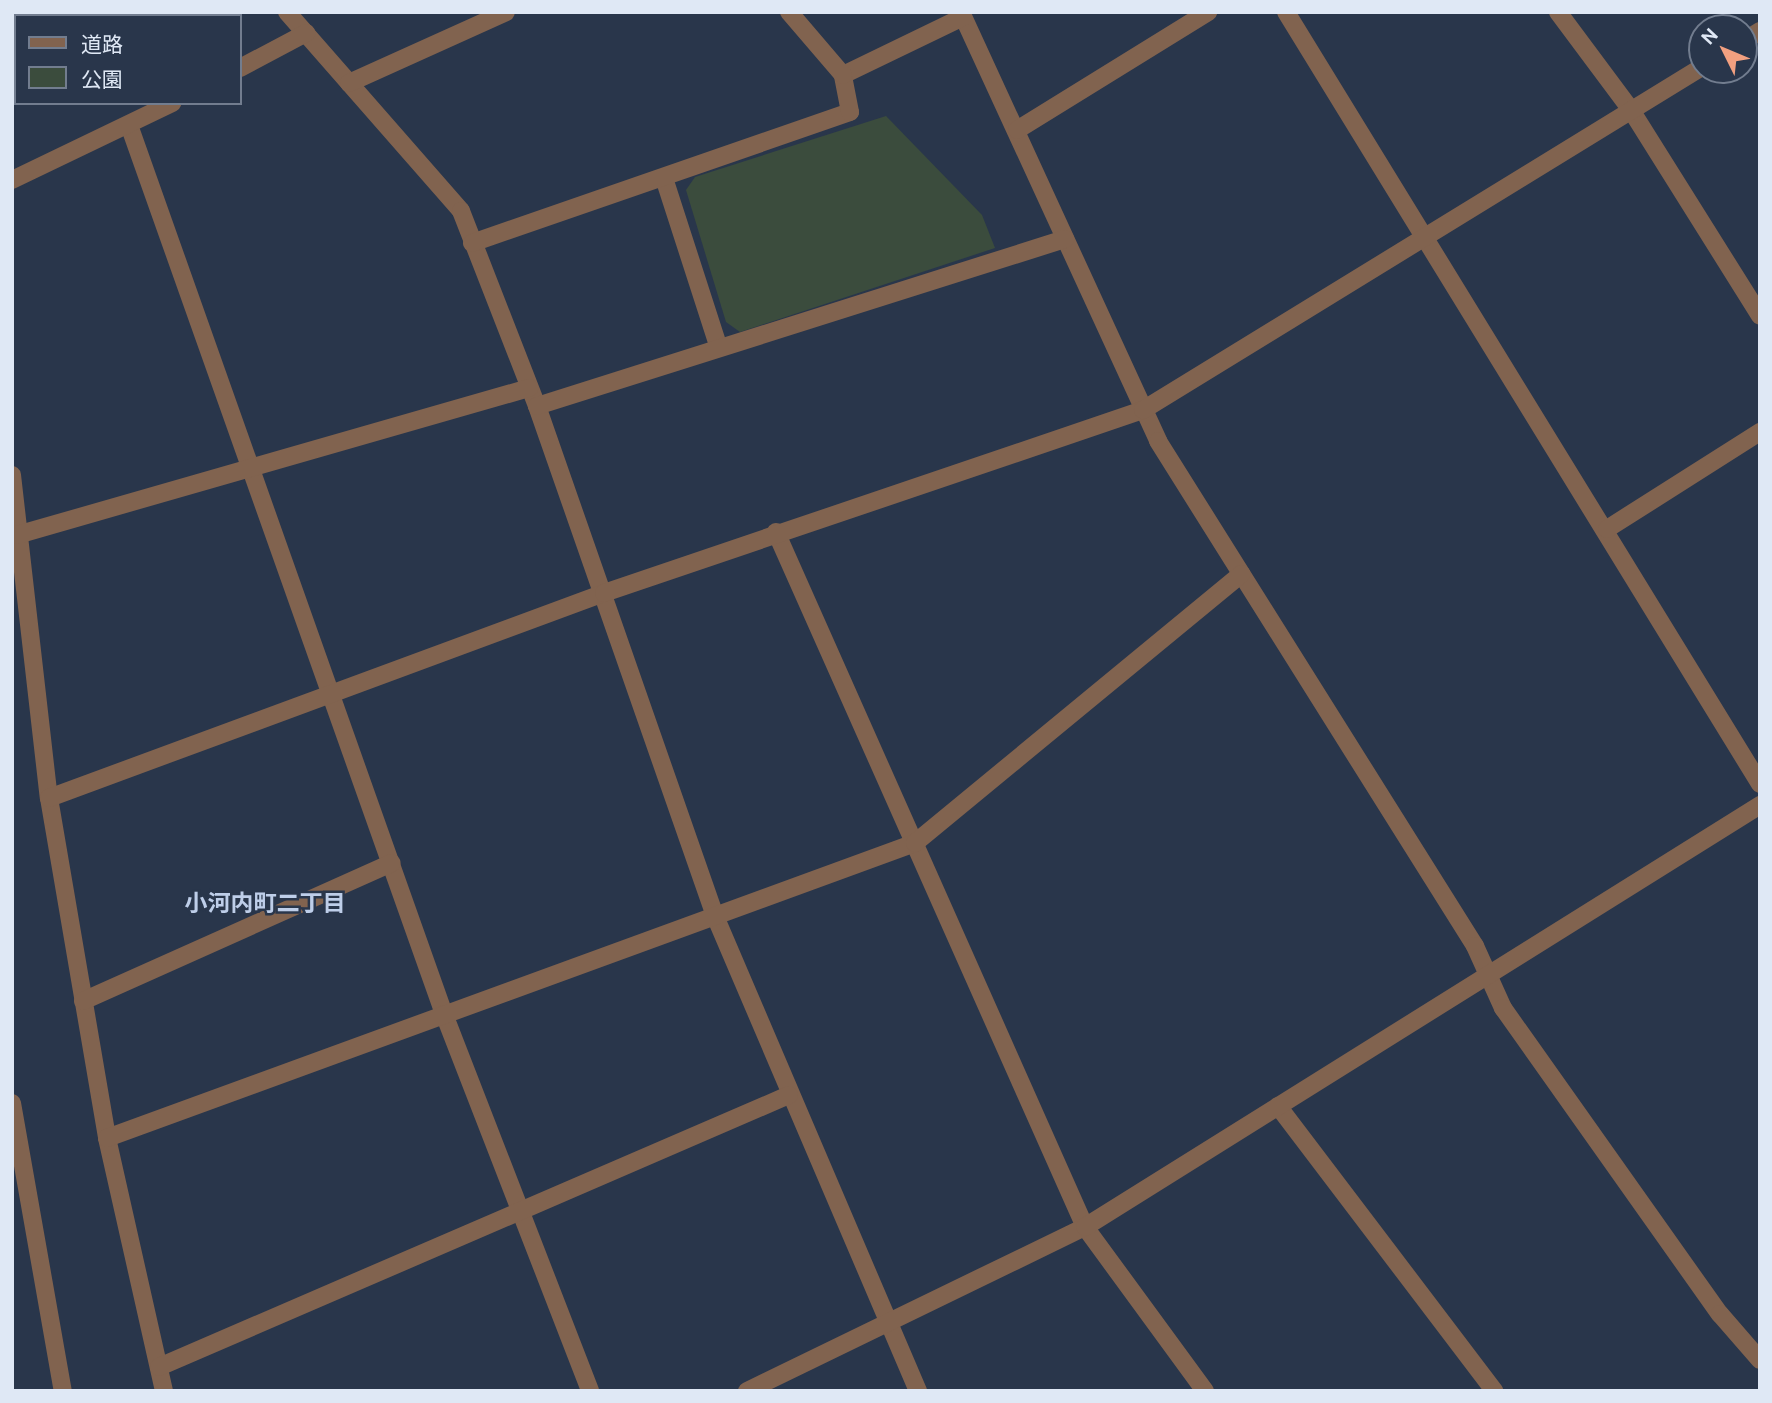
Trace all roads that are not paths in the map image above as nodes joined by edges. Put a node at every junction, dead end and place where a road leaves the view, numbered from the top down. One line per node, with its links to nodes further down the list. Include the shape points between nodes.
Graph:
1 (288, 12): 8 (street)
2 (506, 12): 12 (street)
3 (789, 12): 10 (street)
4 (1208, 12): 16 (street)
5 (1286, 12): 19 (street)
6 (1558, 12): 14 (street)
7 (962, 15): 10 (street); 16 (street)
8 (306, 33): 9 (street); 12 (street)
9 (242, 67)
10 (843, 75): 17 (street, via 850,113)
11 (1688, 75): 14 (street)
12 (349, 83): 21 (street, via 461,211)
13 (168, 105): 15 (street)
14 (1631, 110): 19 (street); 22 (street)
15 (129, 125): 18 (street); 28 (street)
16 (1017, 130): 20 (street)
17 (664, 178): 21 (street); 23 (street)
18 (12, 180)
19 (1425, 235): 26 (street); 30 (street)
20 (1065, 239): 23 (street); 26 (street)
21 (472, 243): 24 (street)
22 (1760, 316)
23 (718, 345): 25 (street)
24 (529, 388): 25 (street); 28 (street)
25 (537, 407): 34 (street)
26 (1143, 410): 31 (street); 33 (street)
27 (1760, 432): 30 (street)
28 (251, 469): 32 (street); 35 (street)
29 (12, 475): 32 (street)
30 (1607, 529): 36 (street)
31 (776, 532): 34 (street); 39 (street)
32 (17, 536): 37 (street)
33 (1241, 574): 39 (street); 42 (street)
34 (604, 593): 35 (street); 41 (street)
35 (329, 692): 37 (street); 40 (street)
36 (1760, 784)
37 (49, 797): 43 (street)
38 (1760, 805): 42 (street)
39 (915, 843): 41 (street); 50 (street)
40 (391, 863): 43 (street); 44 (street)
41 (715, 916): 44 (street); 45 (street)
42 (1488, 976): 47 (street); 52 (street, via 1503,1008 1596,1140 1720,1314)
43 (83, 1001): 48 (street)
44 (444, 1014): 48 (street); 49 (street)
45 (789, 1095): 49 (street); 51 (street)
46 (12, 1103): 54 (street)
47 (1278, 1106): 50 (street); 60 (street)
48 (107, 1138): 53 (street)
49 (518, 1208): 53 (street); 56 (street)
50 (1085, 1227): 51 (street); 59 (street)
51 (888, 1326): 57 (street); 58 (street)
52 (1760, 1360)
53 (159, 1367): 55 (street)
54 (64, 1391)
55 (164, 1391)
56 (590, 1391)
57 (747, 1391)
58 (918, 1391)
59 (1205, 1391)
60 (1494, 1391)

